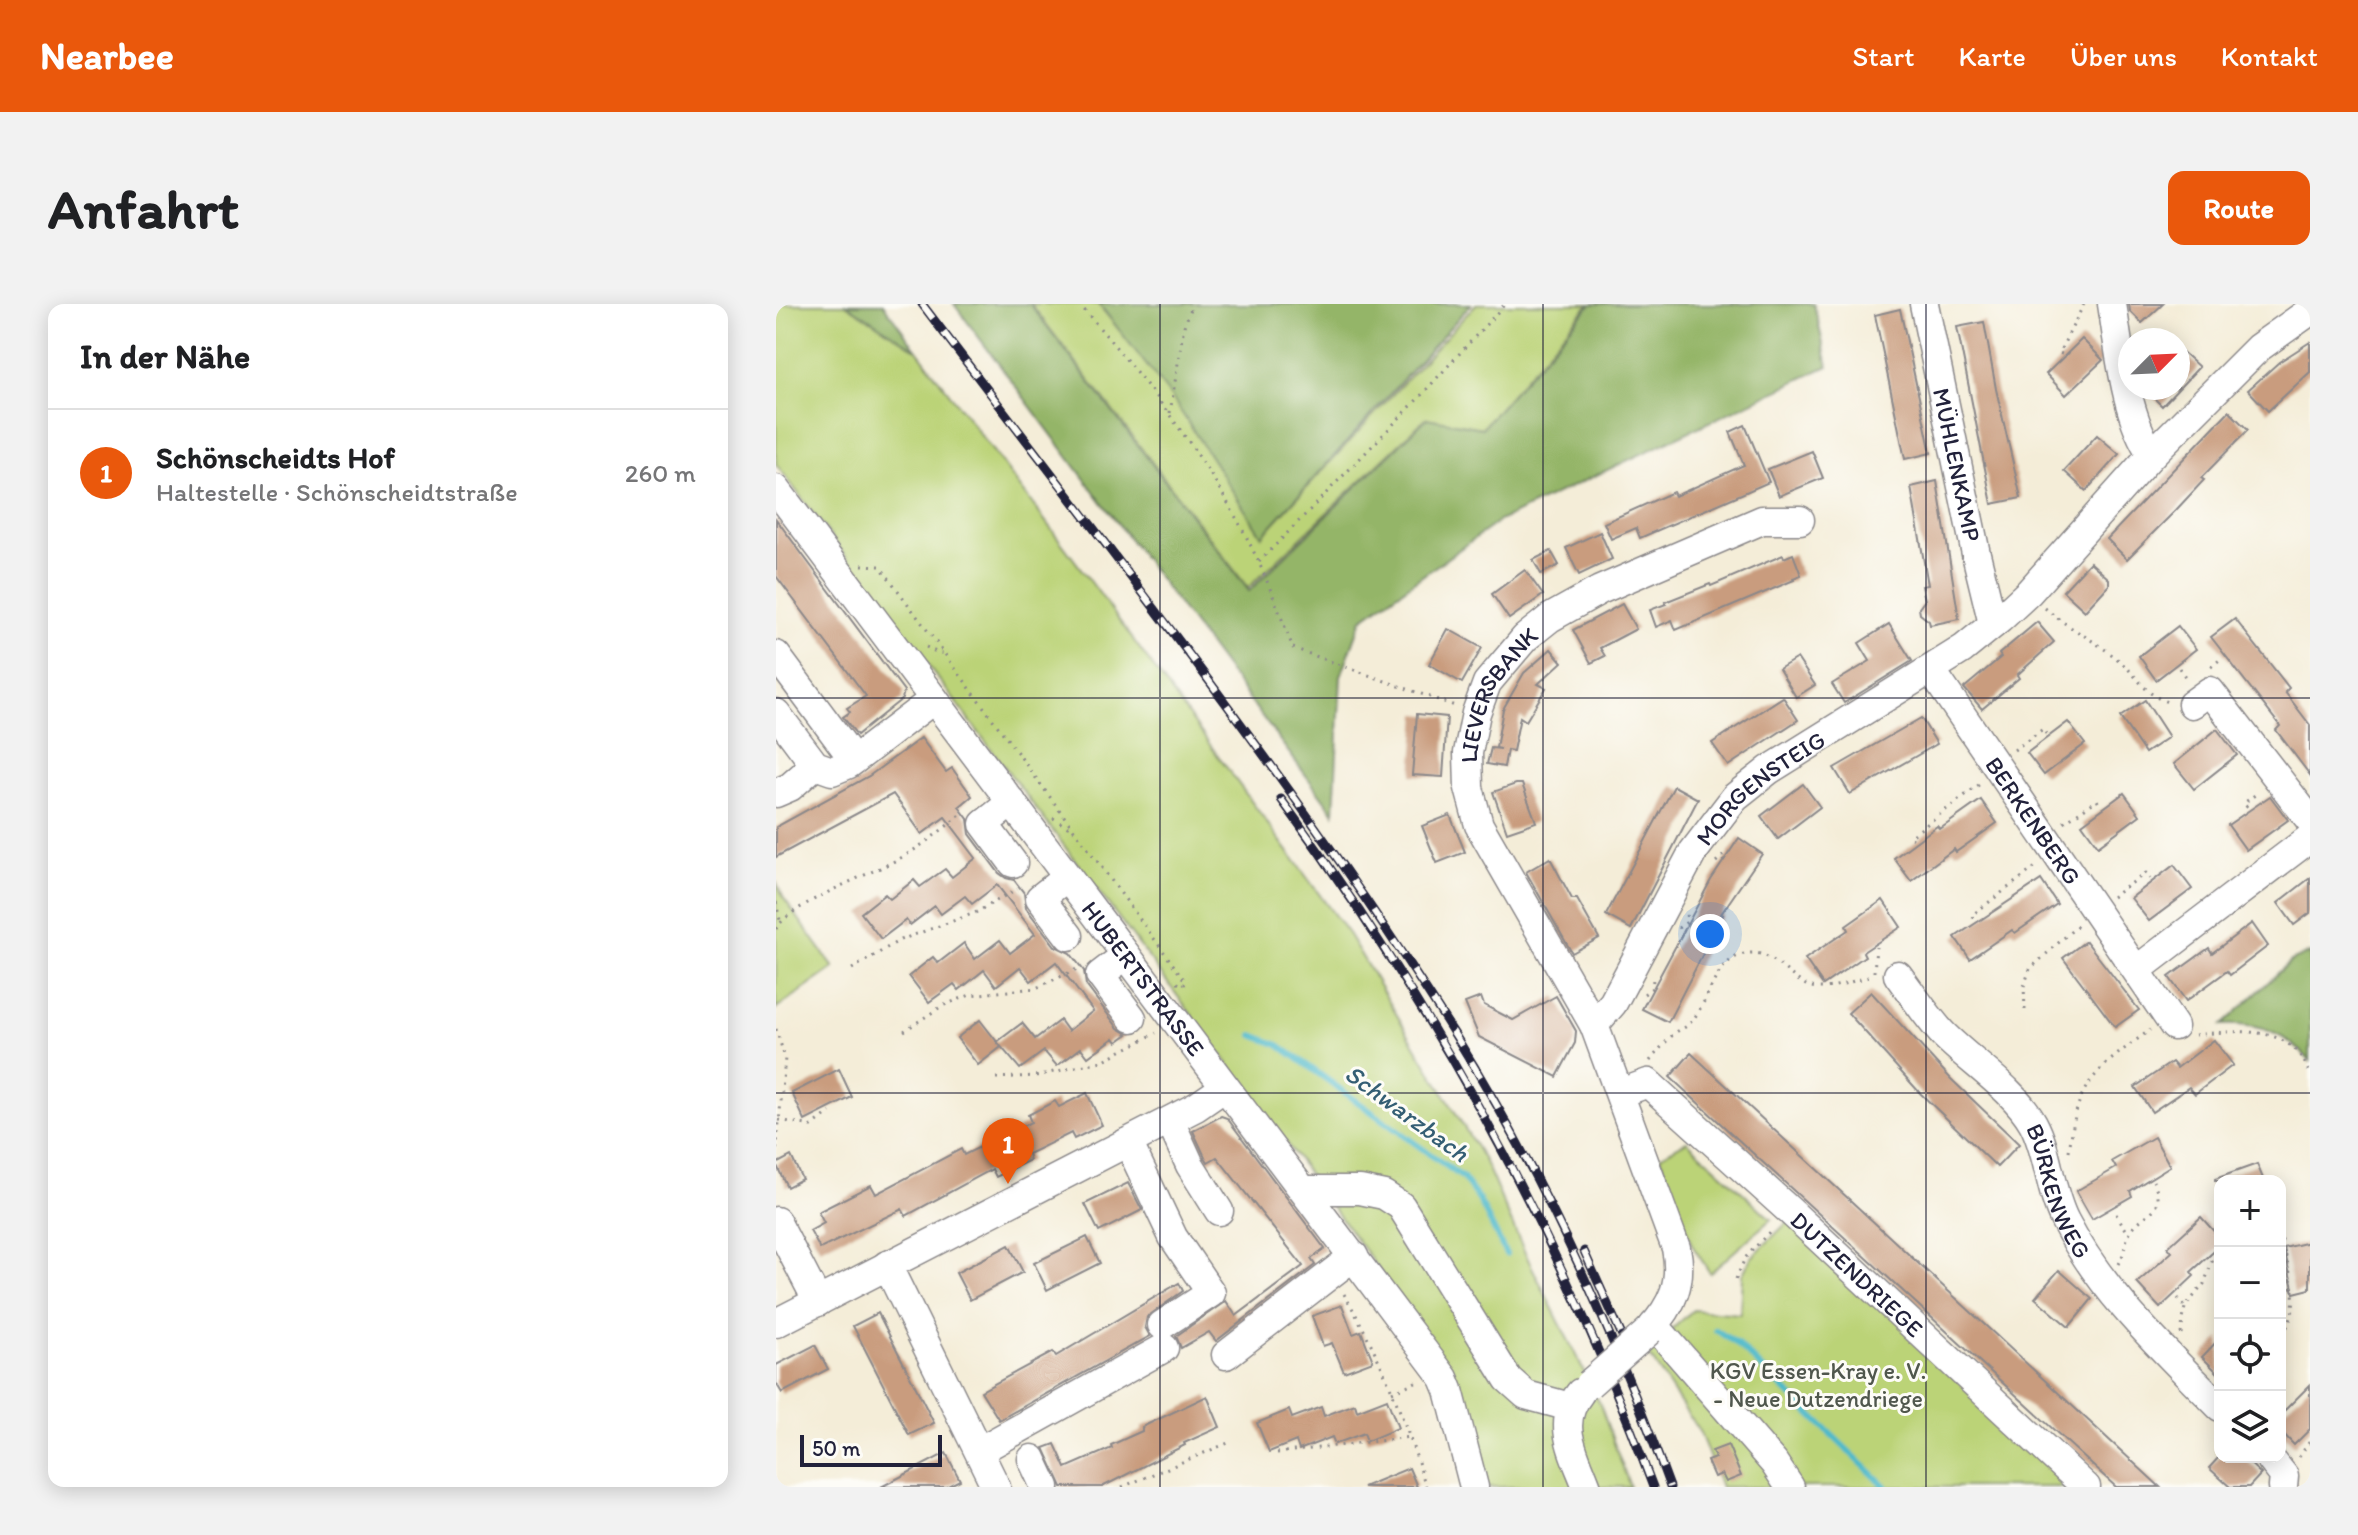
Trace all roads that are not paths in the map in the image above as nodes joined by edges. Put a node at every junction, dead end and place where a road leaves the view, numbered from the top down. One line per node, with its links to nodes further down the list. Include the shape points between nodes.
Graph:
1 (1924, 304): 7 (street, MÜHLENKAMP)
2 (2112, 304): 4 (street, via 2134,421)
3 (2310, 311): 4 (street, MORGENSTEIG, via 2258,348)
4 (2152, 454): 7 (street, MORGENSTEIG, via 2029,592)
5 (776, 489): 10 (street, HUBERTSTRASSE)
6 (1800, 520): 27 (street, LIEVERSBANK, via 1762,520 1600,590 1525,638 1487,683 1468,753 1474,813)
7 (1993, 624): 9 (street, MORGENSTEIG)
8 (776, 655): 13 (street)
9 (1931, 670): 23 (street, BERKENBERG); 27 (street, MORGENSTEIG, via 1769,770 1735,797 1693,852 1613,1003)
10 (934, 699): 13 (street); 16 (street, HUBERTSTRASSE)
11 (2192, 704): 17 (street, via 2210,691)
12 (776, 713): 14 (street)
13 (854, 760): 14 (street, via 832,771)
14 (815, 765): 15 (street)
15 (776, 793)
16 (1012, 802): 19 (street, via 984,824); 20 (street, HUBERTSTRASSE)
17 (2310, 820)
18 (2310, 838): 23 (street)
19 (1016, 876)
20 (1067, 877): 21 (street, via 1040,898); 22 (street, HUBERTSTRASSE)
21 (1069, 936)
22 (1134, 966): 25 (street, via 1100,975); 28 (street, HUBERTSTRASSE)
23 (2138, 969): 26 (street, BERKENBERG)
24 (1886, 975): 41 (street, BÜRKENWEG, via 2032,1121 2065,1221 2103,1281)
25 (1132, 1018)
26 (2172, 1021)
27 (1594, 1025): 29 (street)
28 (1225, 1087): 30 (street); 32 (street, HUBERTSTRASSE)
29 (1621, 1093): 39 (street, via 1679,1262 1675,1297); 49 (street, DUTZENDRIEGE, via 1648,1083)
30 (1170, 1121): 31 (street); 33 (street)
31 (1128, 1142): 35 (street); 43 (street, via 1173,1237 1211,1293 1163,1337)
32 (1304, 1190): 36 (street, HUBERTSTRASSE); 42 (street, via 1360,1190 1384,1195 1401,1206 1508,1379 1526,1395)
33 (1219, 1211)
34 (776, 1221): 37 (street)
35 (887, 1265): 37 (street); 43 (street)
36 (1343, 1265): 40 (street); 46 (street, HUBERTSTRASSE, via 1444,1378)
37 (818, 1302): 38 (street)
38 (776, 1323)
39 (1652, 1327): 42 (street, bridge); 48 (street)
40 (1226, 1355)
41 (2214, 1401)
42 (1570, 1407): 47 (street, via 1568,1436)
43 (979, 1451): 45 (street)
44 (2274, 1463): 50 (street, via 2284,1476)
45 (1016, 1481)
46 (1474, 1487)
47 (1587, 1487)
48 (1790, 1487)
49 (2086, 1487)
50 (2283, 1487)

